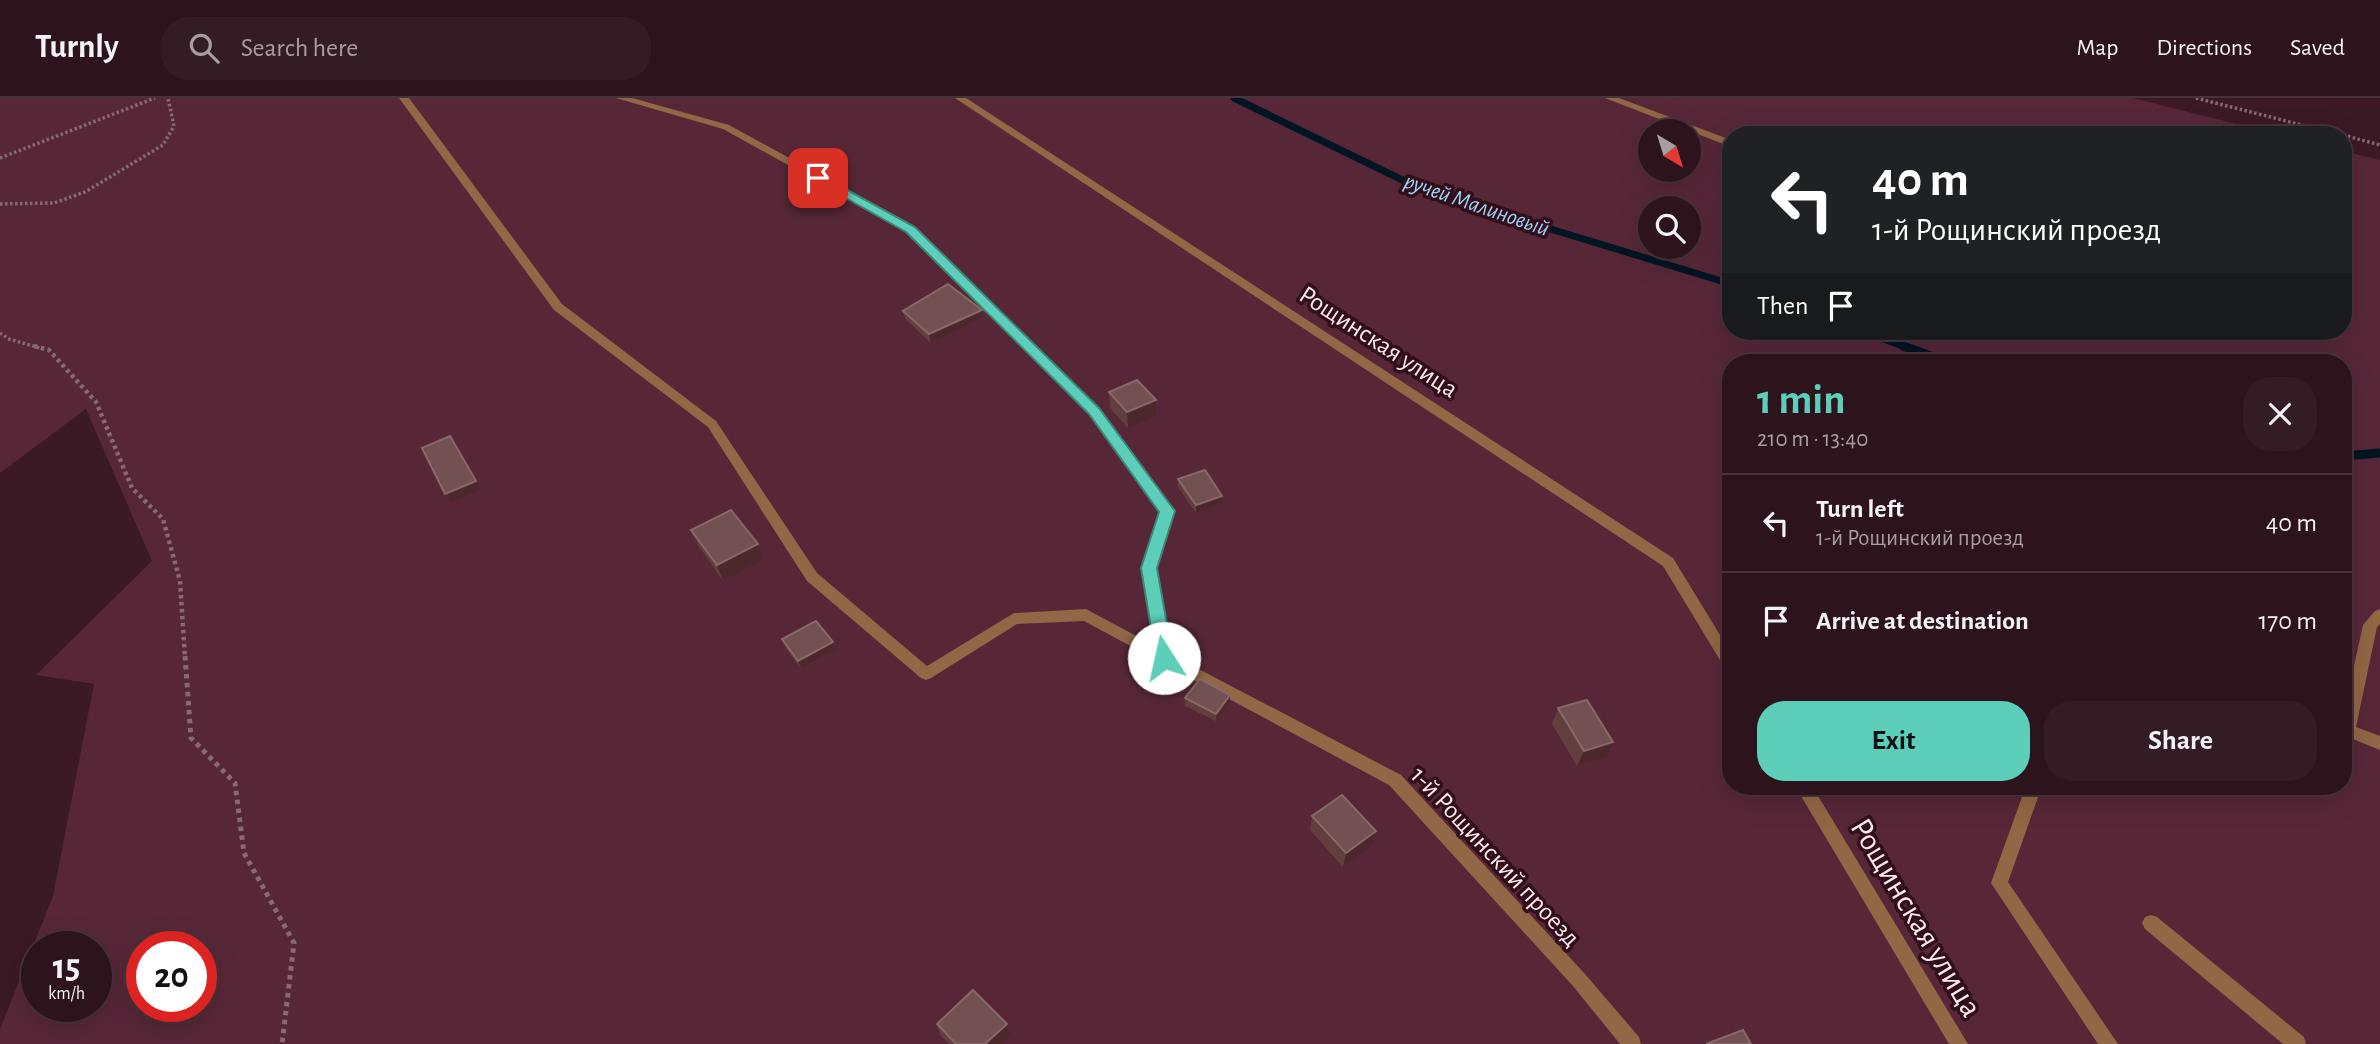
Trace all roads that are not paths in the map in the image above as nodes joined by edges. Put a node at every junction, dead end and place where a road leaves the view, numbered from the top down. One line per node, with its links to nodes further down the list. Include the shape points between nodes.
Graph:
1 (404, 98): 8 (lane, 1-й Рощинский проезд, via 558,307 712,424 813,577 926,674 1014,619 1086,615)
2 (621, 98): 8 (lane, via 726,127 911,229 1094,411 1167,511 1149,568)
3 (960, 98): 7 (lane, Рощинская улица, via 1668,562)
4 (1610, 98): 5 (lane)
5 (1722, 141)
6 (2380, 615): 9 (lane, via 2370,625)
7 (1722, 651)
8 (1164, 658): 15 (lane, 1-й Рощинский проезд, via 1395,780)
9 (2352, 703)
10 (2352, 731): 11 (lane)
11 (2380, 743)
12 (1808, 795): 16 (lane, Рощинская улица)
13 (2031, 795): 17 (lane, via 1999,883)
14 (2151, 923): 18 (lane)
15 (1632, 1044)
16 (1959, 1044)
17 (2109, 1044)
18 (2297, 1044)

